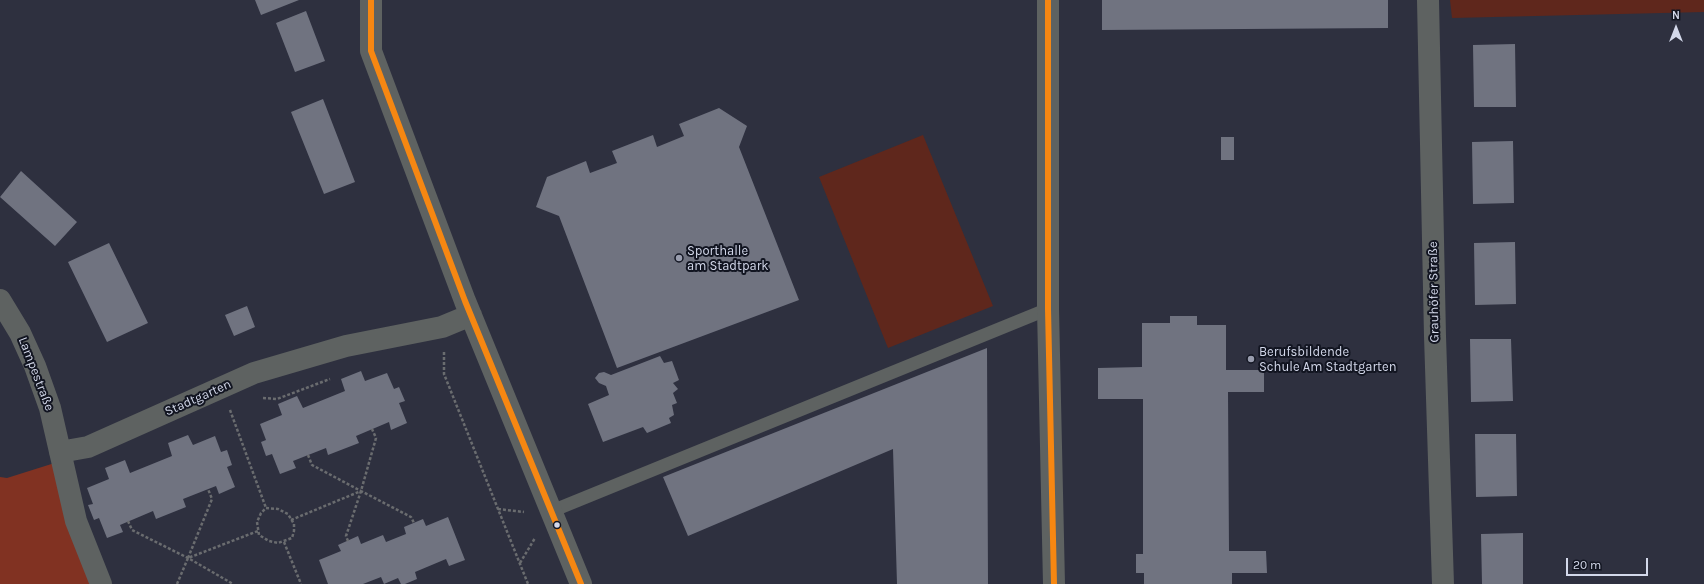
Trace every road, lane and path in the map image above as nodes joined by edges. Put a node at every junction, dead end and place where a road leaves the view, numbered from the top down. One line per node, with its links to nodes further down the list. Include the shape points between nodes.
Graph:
1 (371, 0): 6 (street, via 371,51)
2 (1048, 0): 5 (street)
3 (1428, 0): 34 (street, Grauhöfer Straße)
4 (0, 300): 10 (street, Lampestraße, via 20,333 35,366 50,408)
5 (1048, 309): 16 (lane); 33 (street)
6 (471, 315): 7 (street, Stadtgarten); 16 (street)
7 (442, 327): 8 (street, Stadtgarten, via 346,346 254,373); 15 (path, via 444,374)
8 (221, 387): 10 (street, Stadtgarten, via 88,447); 14 (path)
9 (372, 429): 13 (path, via 376,438)
10 (60, 452): 27 (street, via 76,521)
11 (308, 455): 13 (path, via 312,465)
12 (208, 489): 25 (path, via 212,499)
13 (361, 491): 18 (path); 20 (path, via 411,517); 23 (path, via 346,536)
14 (266, 508): 18 (path, via 283,511); 21 (path, via 258,518)
15 (498, 510): 17 (path); 26 (path)
16 (552, 511): 32 (street)
17 (526, 512)
18 (291, 520): 24 (path, via 294,531 292,538)
19 (128, 521): 25 (path, via 132,530)
20 (414, 523)
21 (258, 531): 24 (path, via 259,535 270,541); 25 (path)
22 (540, 532): 26 (path)
23 (348, 541)
24 (284, 542): 30 (path)
25 (188, 558): 28 (path); 29 (path)
26 (520, 563): 31 (path)
27 (101, 584)
28 (177, 584)
29 (233, 584)
30 (301, 584)
31 (528, 584)
32 (581, 584)
33 (1054, 584)
34 (1442, 584)

